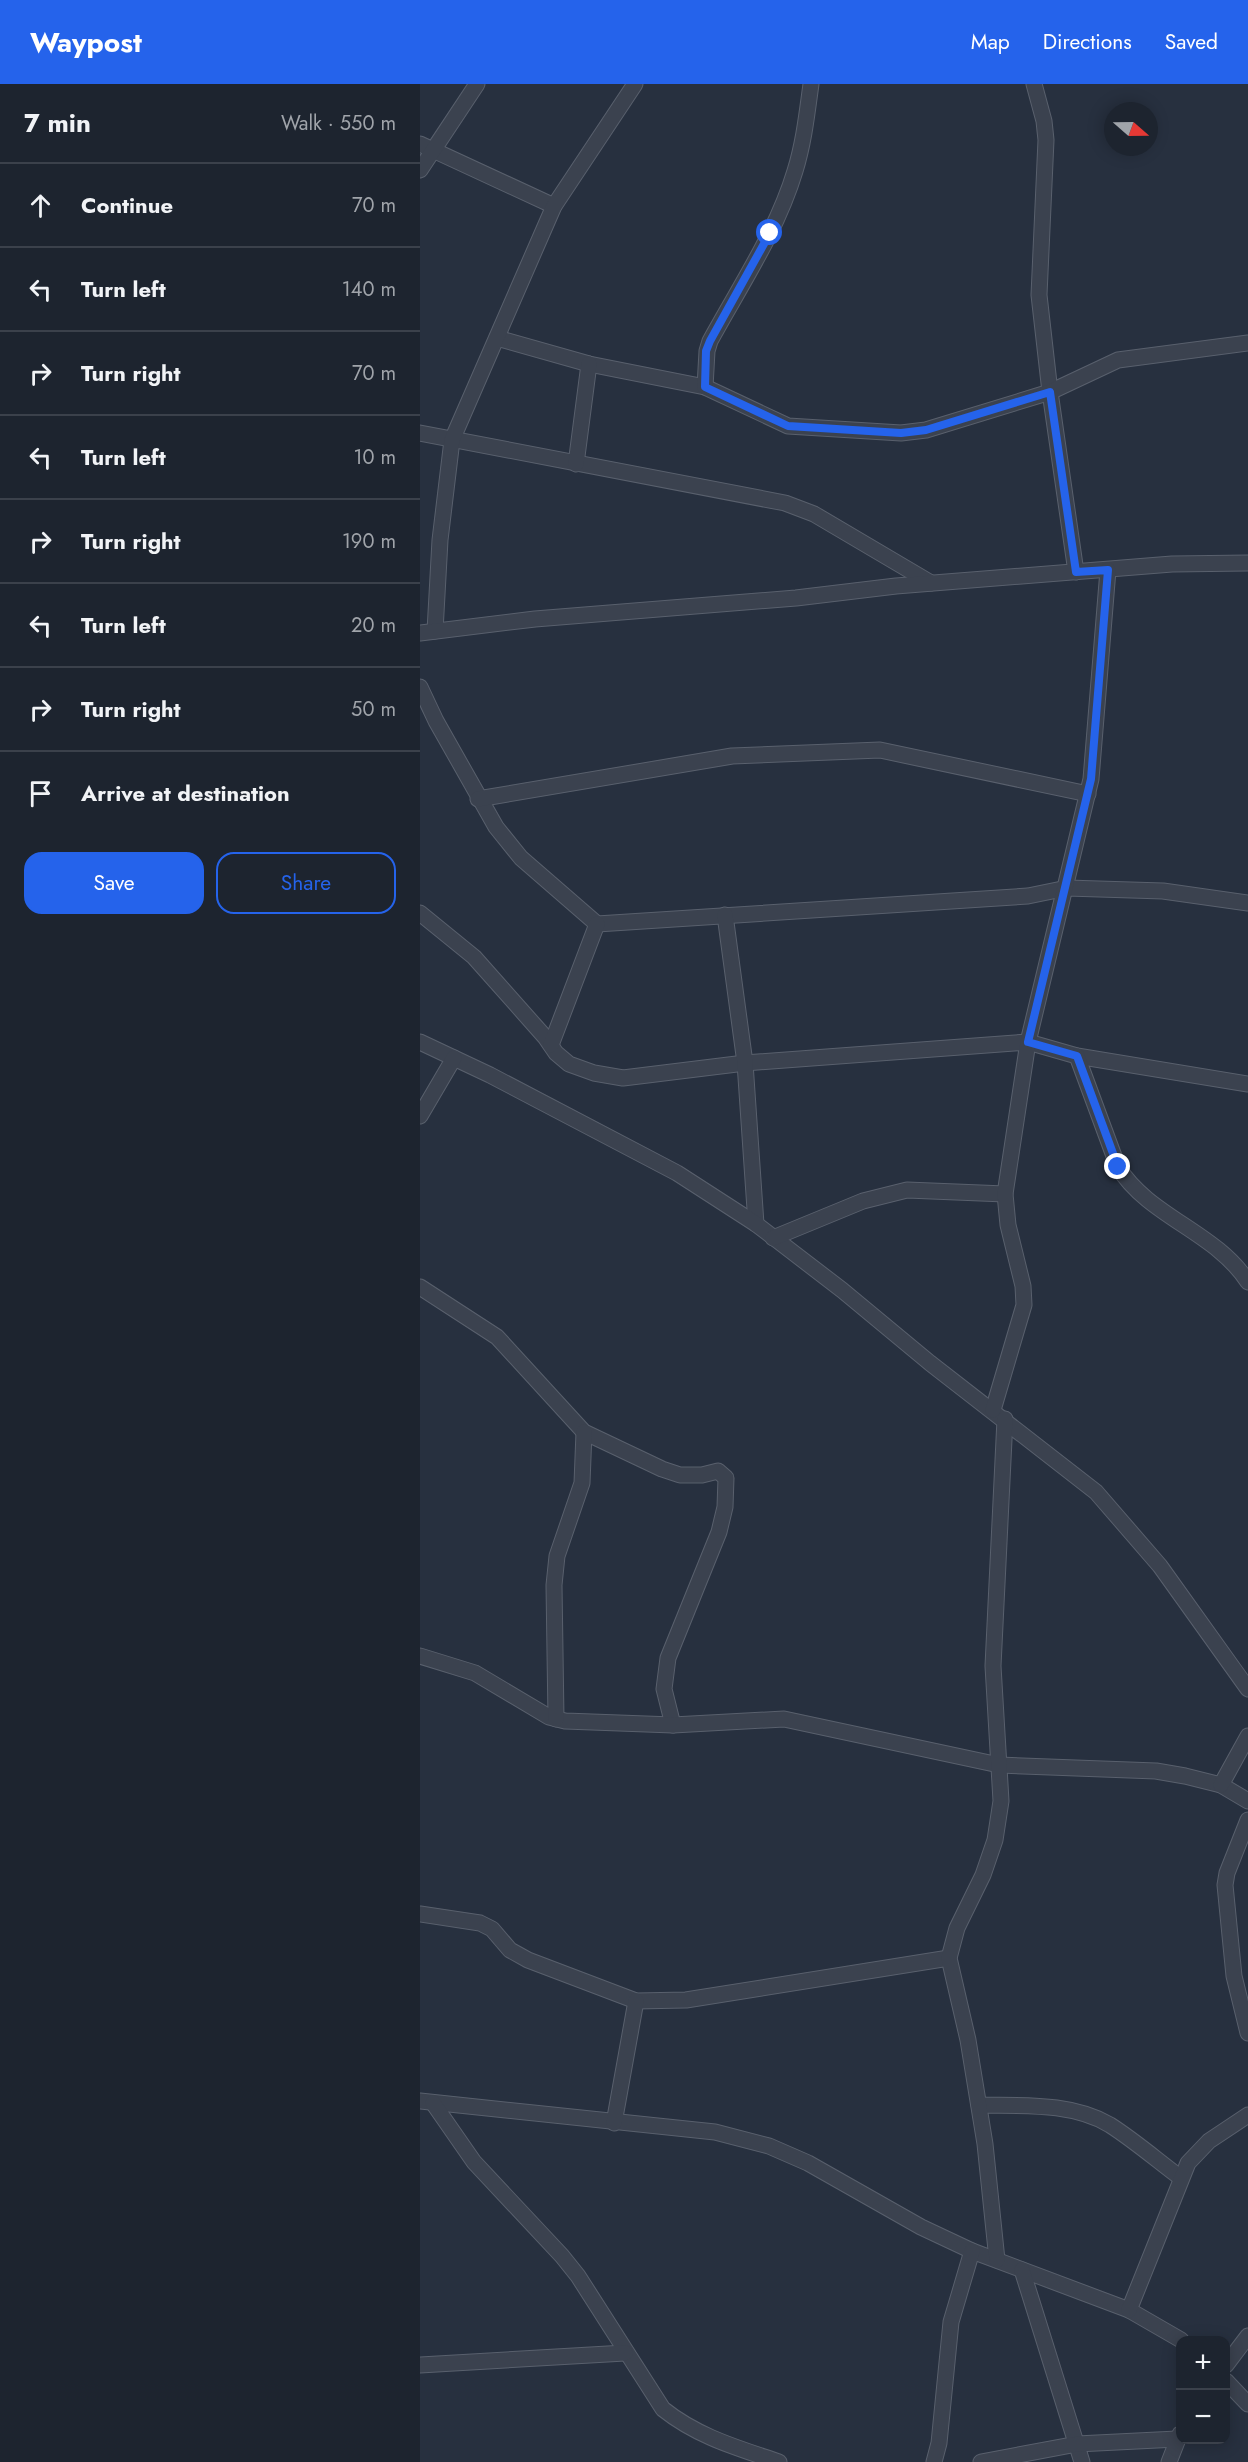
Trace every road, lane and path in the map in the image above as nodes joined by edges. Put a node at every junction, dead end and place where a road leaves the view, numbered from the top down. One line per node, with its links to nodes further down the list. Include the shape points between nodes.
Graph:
1 (477, 84): 6 (street)
2 (634, 84): 8 (street)
3 (811, 84): 12 (street, via 794,174 770,233 710,341)
4 (1034, 84): 13 (street, via 1046,140 1039,295)
5 (420, 144): 6 (street)
6 (434, 151): 7 (street); 8 (street)
7 (420, 170)
8 (554, 206): 9 (street)
9 (497, 338): 11 (street); 15 (street)
10 (1248, 343): 13 (street, via 1118,360)
11 (589, 364): 12 (street); 16 (street)
12 (705, 387): 13 (street, via 788,426 901,433 926,430)
13 (1050, 392): 19 (street)
14 (420, 433): 15 (street)
15 (452, 440): 16 (street); 21 (street)
16 (576, 464): 20 (street, via 785,503 814,514)
17 (1248, 563): 18 (street)
18 (1108, 570): 19 (street); 23 (street)
19 (1076, 572): 20 (street)
20 (931, 583): 21 (street)
21 (428, 632)
22 (420, 687): 24 (street)
23 (1088, 794): 24 (street, via 880,750 732,756); 25 (street)
24 (478, 799): 29 (street, via 521,858)
25 (1067, 888): 26 (street, via 1163,891); 28 (street, via 1028,897); 31 (street)
26 (1248, 903)
27 (420, 913): 32 (street, via 474,957)
28 (725, 915): 29 (street); 35 (street)
29 (597, 924): 32 (street)
30 (420, 1042): 34 (street)
31 (1028, 1042): 33 (street); 35 (street); 38 (street)
32 (551, 1044): 35 (street, via 569,1064 623,1078)
33 (1077, 1056): 36 (street); 41 (street, via 1125,1178 1228,1257)
34 (454, 1058): 37 (street); 39 (street, via 677,1173)
35 (745, 1063): 39 (street)
36 (1248, 1084)
37 (420, 1116)
38 (1005, 1194): 40 (street, via 907,1190 863,1202); 43 (street, via 1024,1305)
39 (756, 1224): 40 (street)
40 (773, 1238): 43 (street)
41 (1248, 1282)
42 (420, 1287): 44 (street, via 497,1337)
43 (999, 1415): 46 (street, via 1096,1492 1160,1566); 50 (street, via 993,1666)
44 (584, 1432): 47 (street, via 582,1483 557,1556 554,1585); 48 (street, via 680,1475 718,1471 726,1478 719,1532 668,1658 664,1689)
45 (420, 1656): 47 (street, via 475,1674)
46 (1248, 1689)
47 (556, 1719): 48 (street)
48 (673, 1725): 50 (street, via 797,1720)
49 (1248, 1736): 51 (street)
50 (999, 1765): 51 (street, via 1156,1771); 55 (street, via 1001,1801 995,1840 957,1928)
51 (1221, 1785): 52 (street)
52 (1248, 1801)
53 (1248, 1820): 57 (street, via 1225,1885 1234,1976)
54 (420, 1914): 56 (street, via 480,1923 492,1929 510,1950 528,1960)
55 (949, 1958): 56 (street, via 686,2000); 59 (street)
56 (636, 2001): 61 (street)
57 (1248, 2033)
58 (427, 2102): 61 (street); 69 (street, via 474,2162 567,2262)
59 (978, 2105): 62 (street, via 1060,2108 1090,2116 1109,2124); 64 (street)
60 (1248, 2115): 62 (street, via 1197,2152)
61 (614, 2123): 63 (street, via 715,2132 769,2146)
62 (1181, 2178): 66 (street)
63 (972, 2251): 64 (street); 78 (street, via 951,2322)
64 (998, 2260): 65 (street)
65 (1022, 2270): 66 (street); 75 (street)
66 (1129, 2310): 68 (street)
67 (1248, 2336): 70 (street)
68 (1176, 2337)
69 (625, 2353): 71 (street); 77 (street, via 654,2398 682,2425 705,2437)
70 (1230, 2360)
71 (420, 2365)
72 (1230, 2385): 73 (street)
73 (1248, 2404)
74 (1176, 2437): 75 (street)
75 (1077, 2444): 79 (street); 80 (street)
76 (1176, 2444): 81 (street)
77 (779, 2462)
78 (934, 2462)
79 (981, 2462)
80 (1082, 2462)
81 (1169, 2462)

